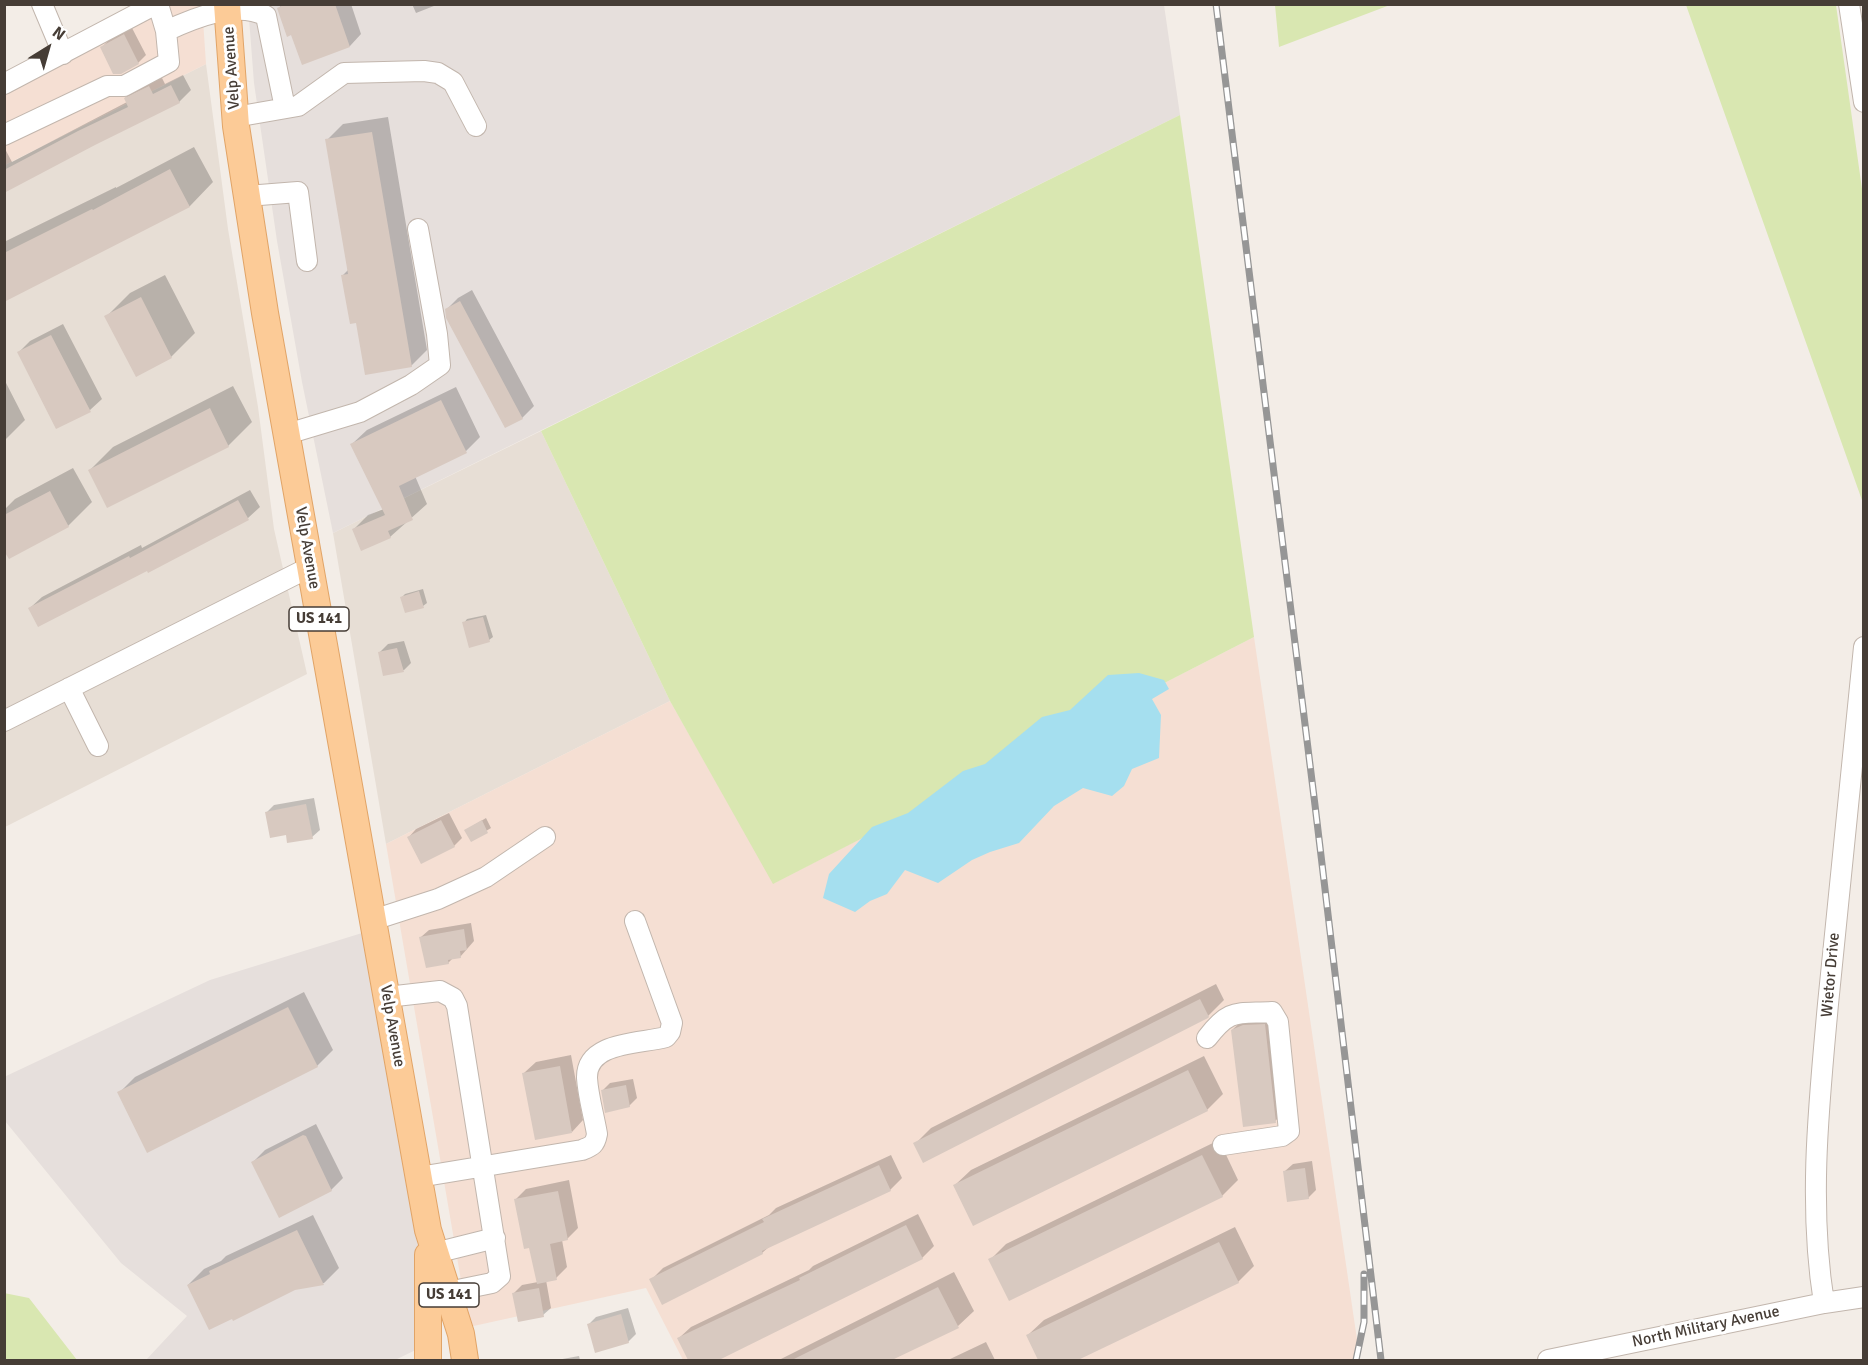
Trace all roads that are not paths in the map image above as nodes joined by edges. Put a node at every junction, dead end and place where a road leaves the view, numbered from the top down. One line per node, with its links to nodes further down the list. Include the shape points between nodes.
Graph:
1 (42, 4): 6 (street)
2 (157, 4): 5 (street); 6 (street)
3 (1849, 4): 8 (street)
4 (227, 6): 5 (street); 9 (street, via 258,9 266,16); 10 (main road, Velp Avenue / US 141)
5 (166, 31): 12 (street, via 169,62 124,86 107,86)
6 (63, 54): 7 (street)
7 (4, 84)
8 (1863, 102)
9 (285, 108): 10 (street); 11 (street, via 298,106 344,73 424,70 453,82)
10 (235, 117): 13 (main road, Velp Avenue / US 141)
11 (476, 126)
12 (4, 135)
13 (247, 196): 15 (street, via 298,192); 16 (main road, Velp Avenue / US 141)
14 (418, 229): 16 (street, via 440,365 411,386 360,412)
15 (307, 261)
16 (287, 434): 17 (main road, Velp Avenue / US 141)
17 (310, 567): 19 (street); 23 (main road, Velp Avenue / US 141)
18 (1863, 647): 34 (street, Wietor Drive, via 1819,1105 1816,1243)
19 (69, 688): 20 (street); 21 (street)
20 (4, 721)
21 (98, 746)
22 (546, 837): 23 (street, via 438,900)
23 (373, 920): 25 (main road, Velp Avenue / US 141)
24 (635, 921): 28 (street, via 672,1023 670,1032 666,1037 608,1049 590,1062 587,1077 597,1134 592,1146)
25 (387, 998): 28 (street, via 440,991 453,998); 29 (main road, Velp Avenue / US 141)
26 (1207, 1038): 27 (street, via 1230,1015 1272,1012 1278,1023 1289,1131 1282,1136)
27 (1223, 1145)
28 (483, 1166): 29 (street); 30 (street)
29 (419, 1177): 31 (main road, Velp Avenue / US 141)
30 (495, 1238): 31 (street); 32 (street, via 500,1276 492,1283)
31 (432, 1241): 32 (main road, Velp Avenue / US 141); 35 (main road, Velp Avenue / US 141)
32 (448, 1292): 36 (main road, Velp Avenue / US 141)
33 (1863, 1297): 34 (street, North Military Avenue)
34 (1824, 1303): 37 (street, North Military Avenue)
35 (428, 1360)
36 (465, 1360)
37 (1548, 1360)

